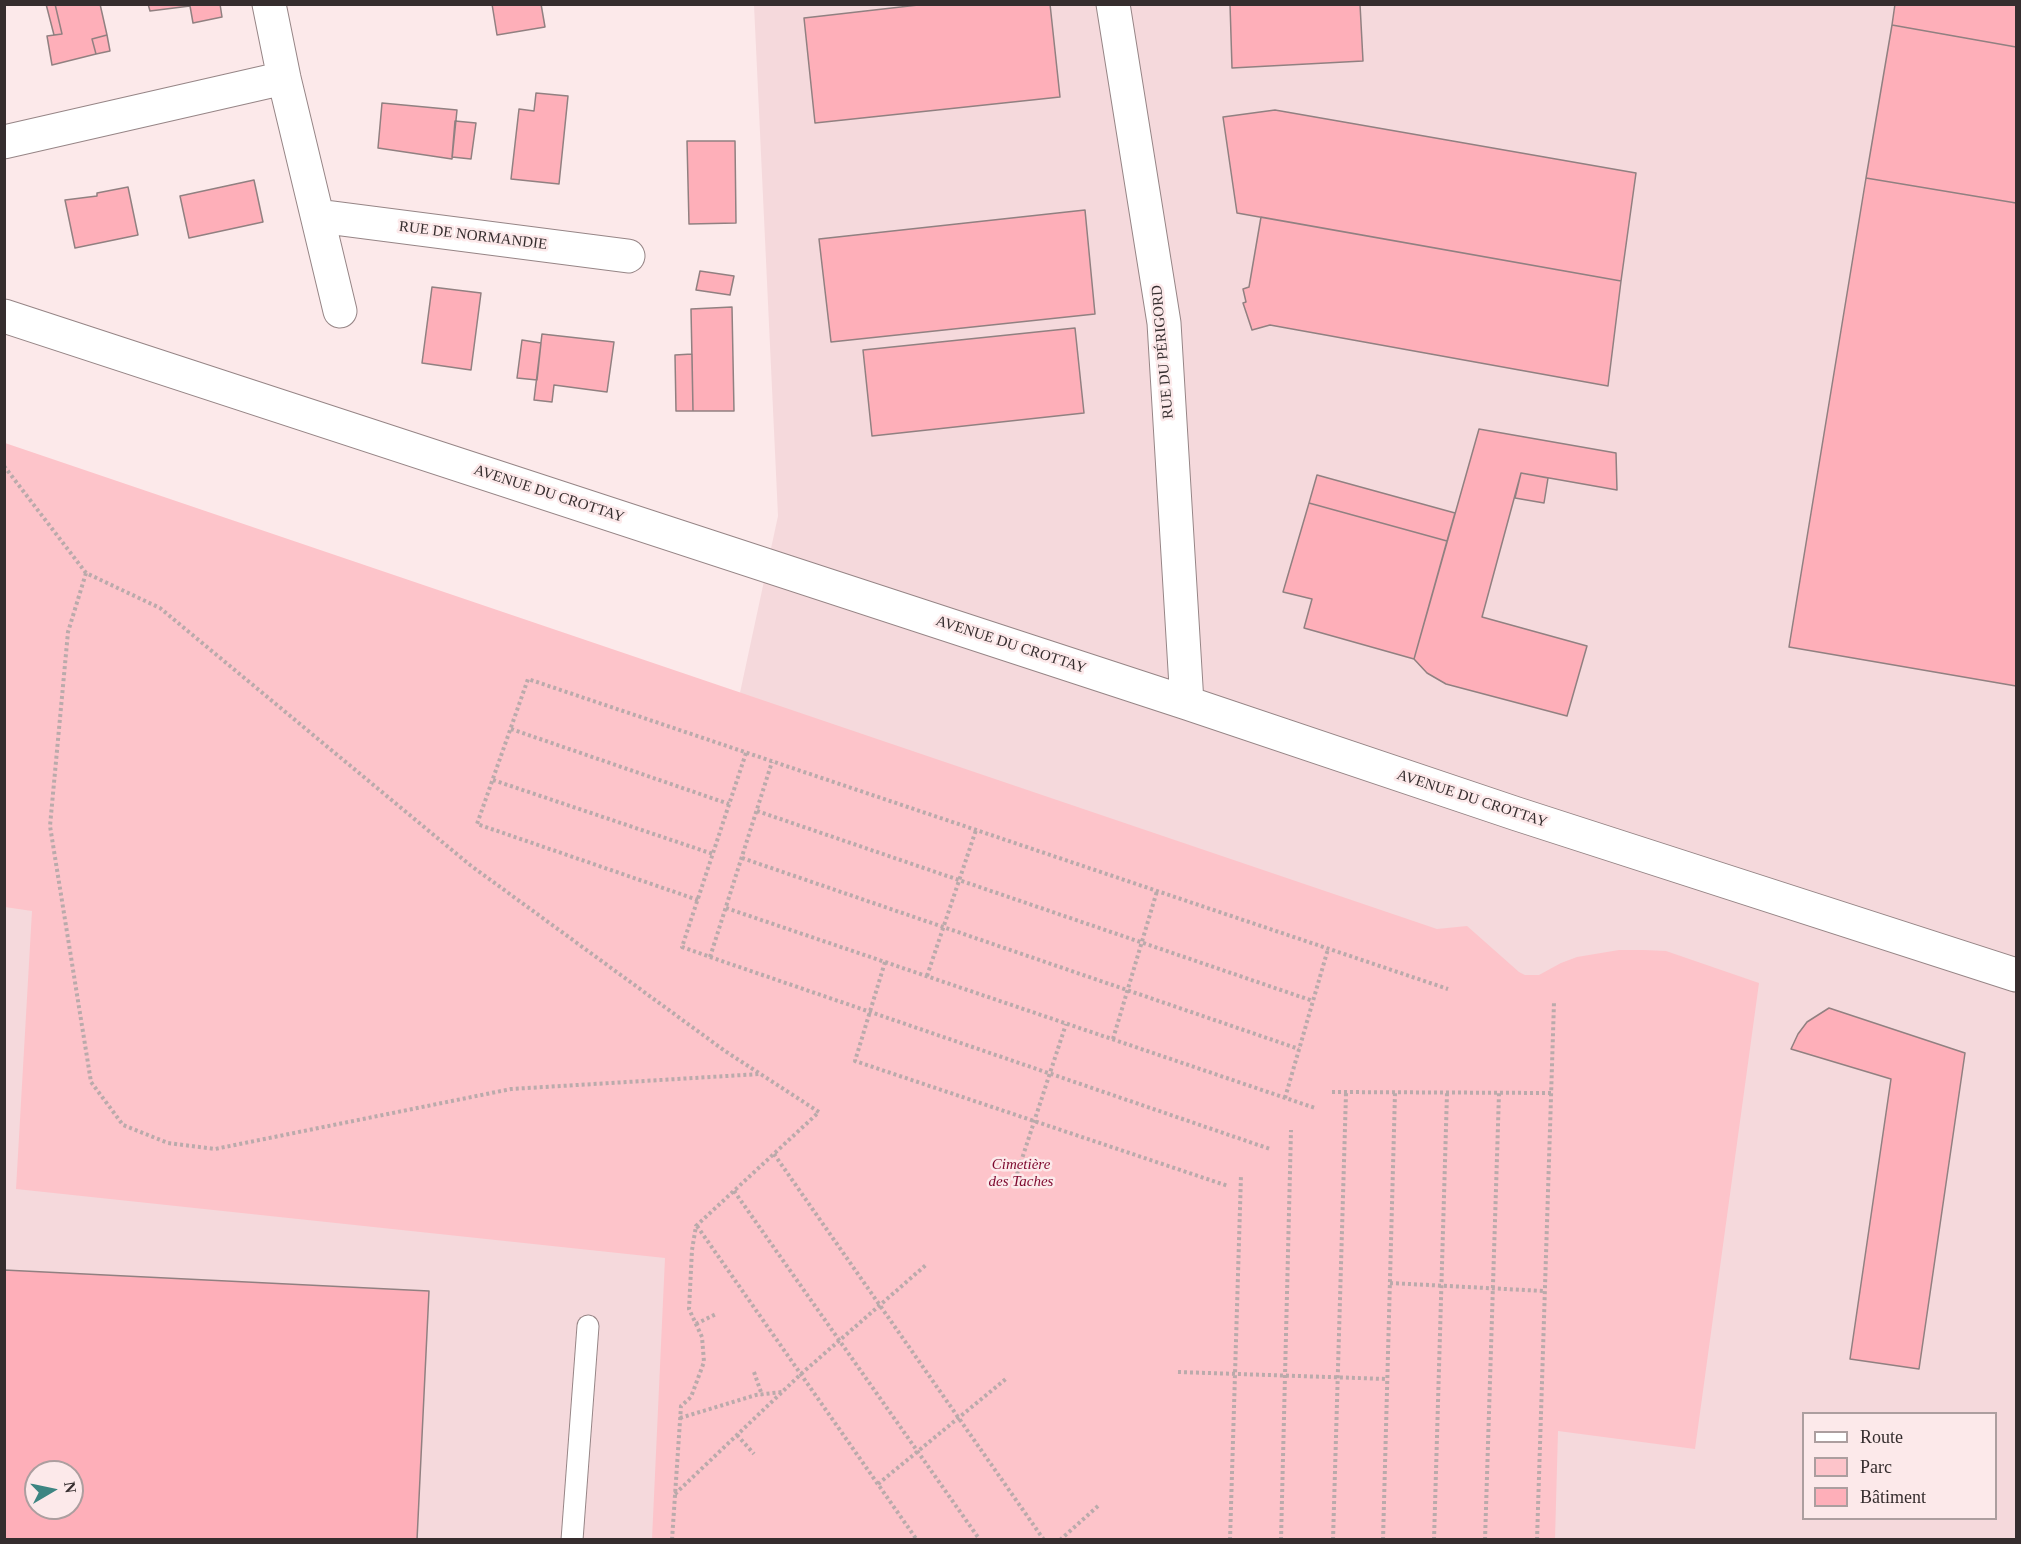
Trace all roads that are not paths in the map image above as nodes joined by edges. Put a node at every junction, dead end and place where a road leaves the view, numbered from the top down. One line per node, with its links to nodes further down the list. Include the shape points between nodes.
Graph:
1 (269, 4): 3 (street)
2 (1113, 4): 9 (street, RUE DU PÉRIGORD, via 1164,323)
3 (284, 78): 4 (street); 5 (street)
4 (4, 142)
5 (318, 216): 6 (street, RUE DE NORMANDIE); 7 (street)
6 (628, 256)
7 (340, 311)
8 (4, 316): 9 (street, AVENUE DU CROTTAY)
9 (1187, 703): 10 (street, AVENUE DU CROTTAY)
10 (2016, 975)
11 (588, 1326): 12 (lane)
12 (572, 1539)

